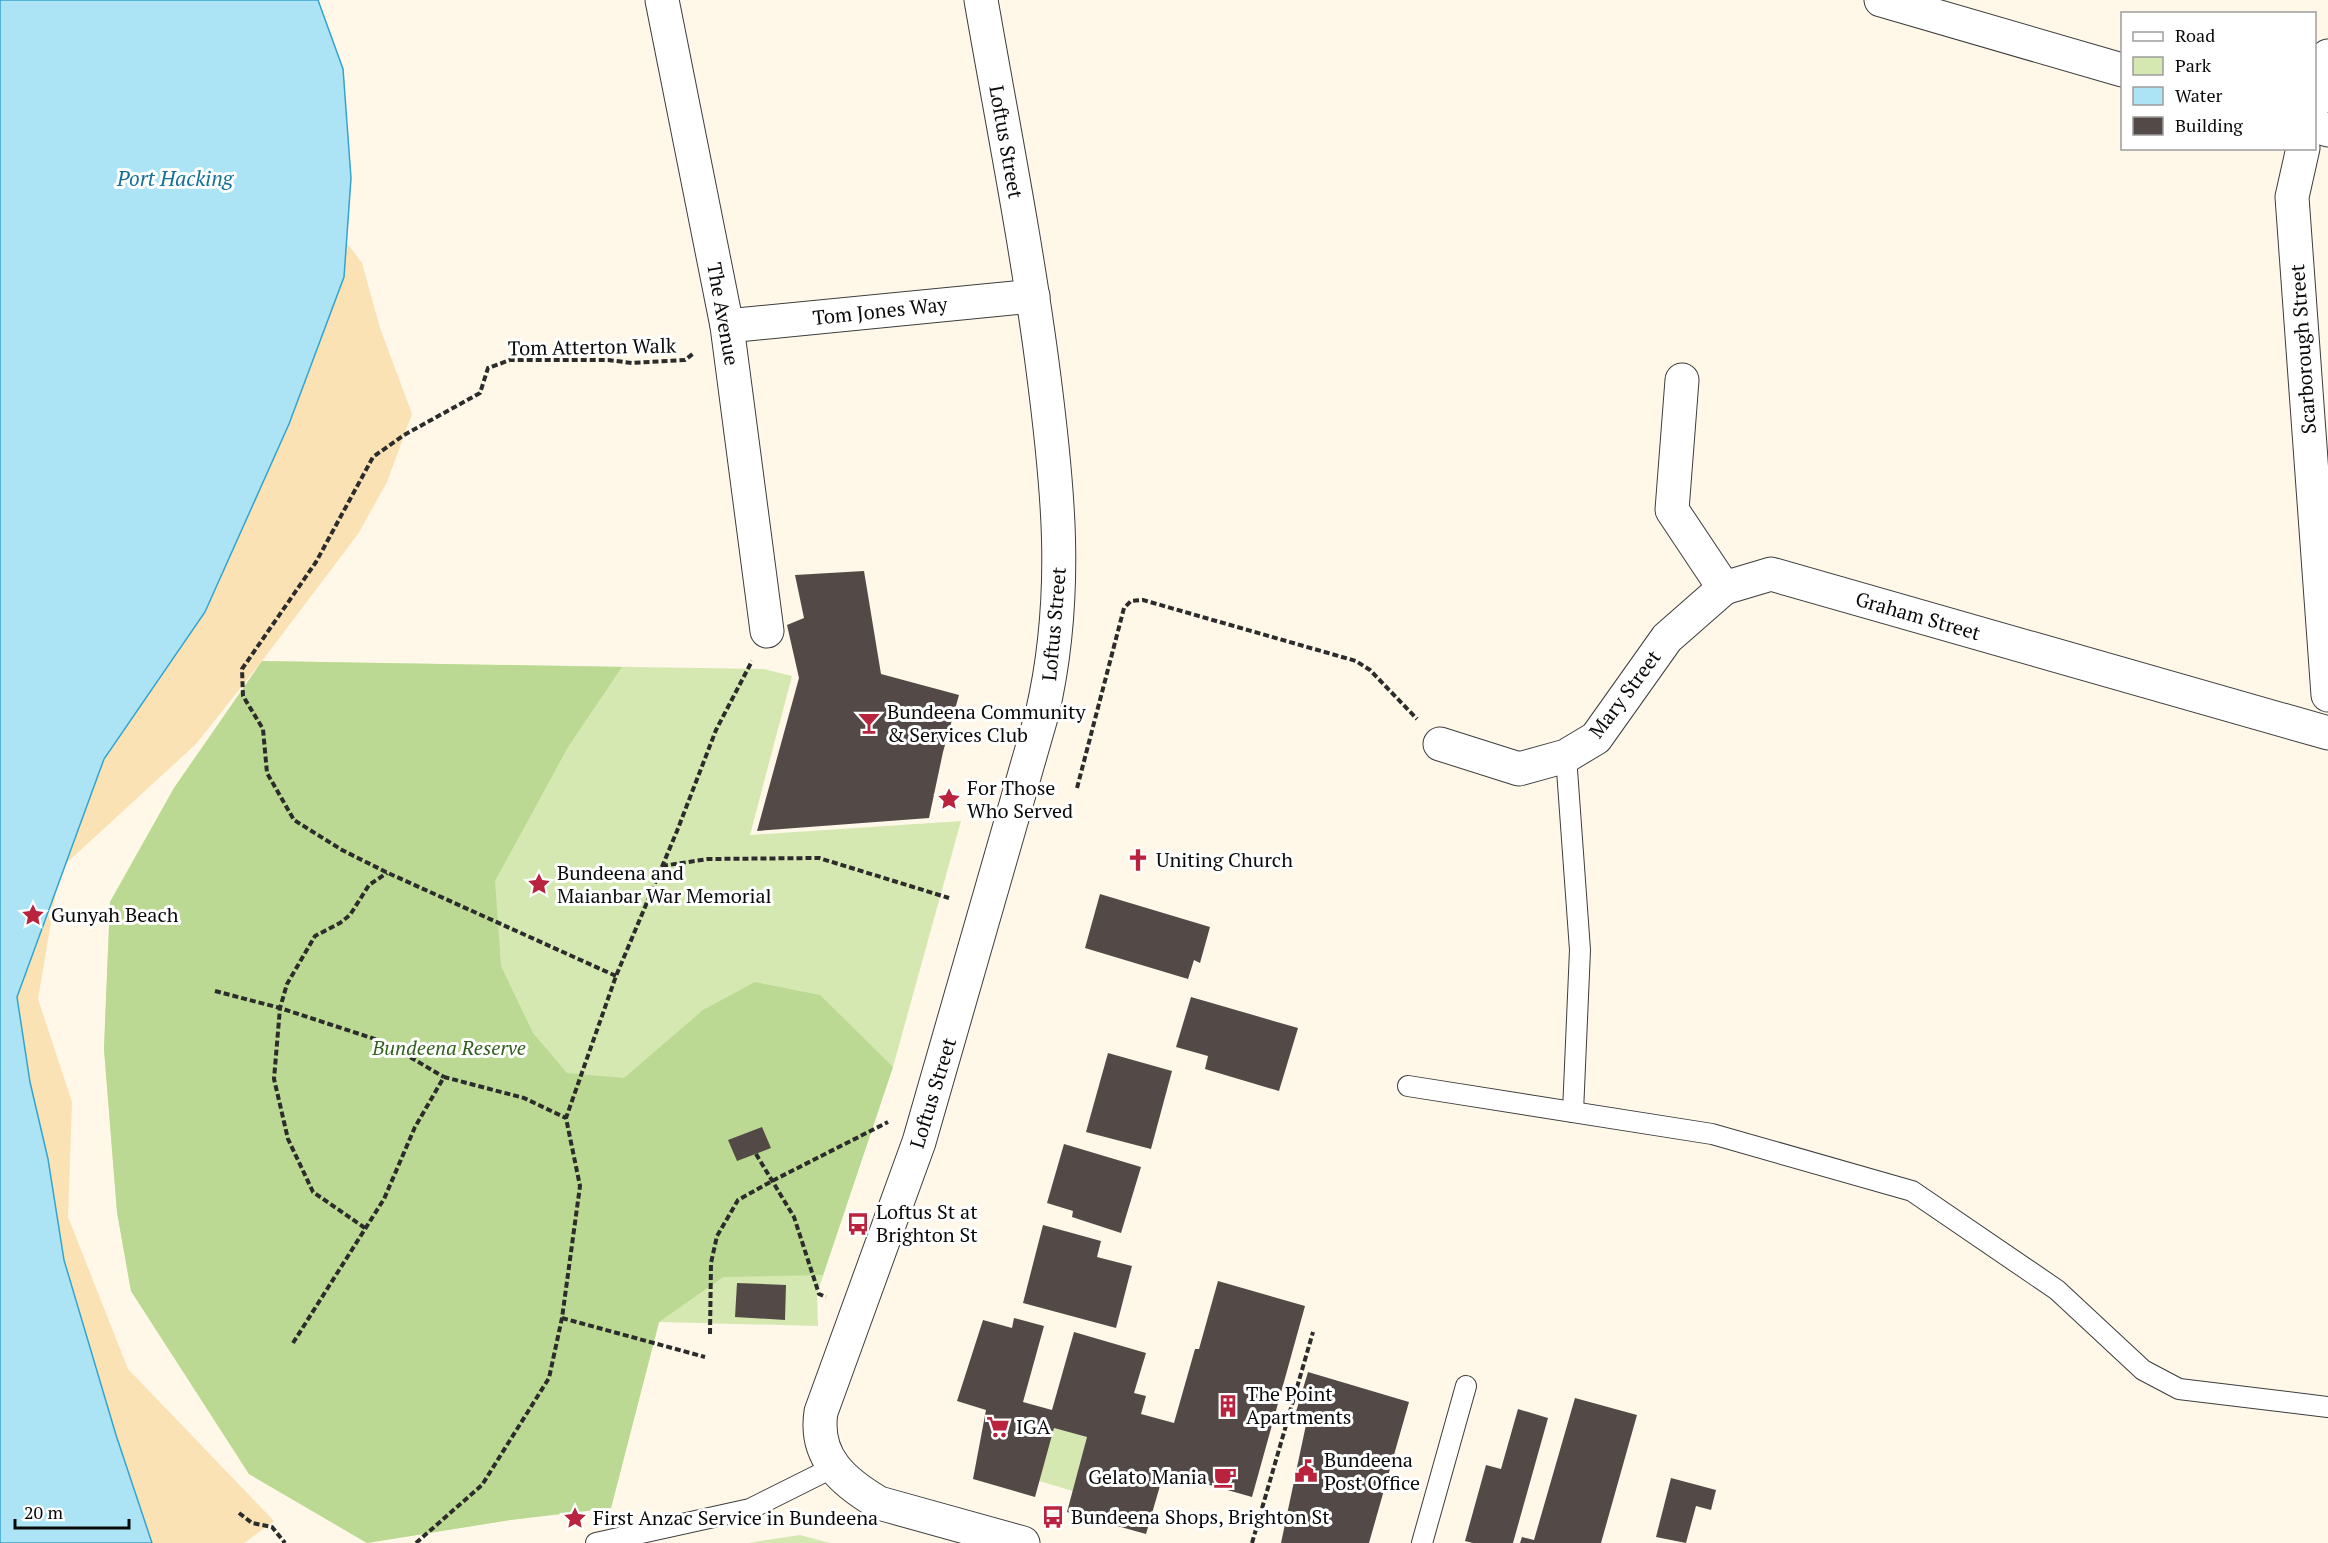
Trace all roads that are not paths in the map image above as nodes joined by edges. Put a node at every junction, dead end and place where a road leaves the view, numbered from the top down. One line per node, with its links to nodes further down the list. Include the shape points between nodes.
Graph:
1 (662, 0): 9 (street, The Avenue)
2 (981, 0): 8 (street, Loftus Street)
3 (1881, 0): 5 (street)
4 (2328, 56): 6 (street)
5 (2121, 70)
6 (2316, 96)
7 (2303, 150): 13 (street, Scarborough Street, via 2292,197)
8 (1033, 296): 9 (street, Tom Jones Way); 21 (street, Loftus Street, via 1054,453 1059,553 1059,614 1051,678 919,1142 821,1412 820,1440)
9 (727, 326): 12 (street, The Avenue)
10 (1682, 380): 11 (street, via 1672,510)
11 (1724, 588): 14 (street, Graham Street, via 1771,574); 16 (street, Mary Street, via 1667,638 1596,738)
12 (767, 631)
13 (2328, 694)
14 (2328, 733)
15 (1440, 744): 16 (street, Mary Street, via 1519,769)
16 (1566, 756): 18 (lane, via 1580,950)
17 (1408, 1086): 18 (lane)
18 (1573, 1112): 20 (lane, via 1712,1134 1912,1191 2057,1290 2143,1370 2179,1389)
19 (1466, 1386): 24 (lane)
20 (2328, 1407)
21 (834, 1467): 22 (lane, via 750,1509); 23 (street, Loftus Street, via 879,1503)
22 (596, 1543)
23 (1023, 1543)
24 (1422, 1543)

